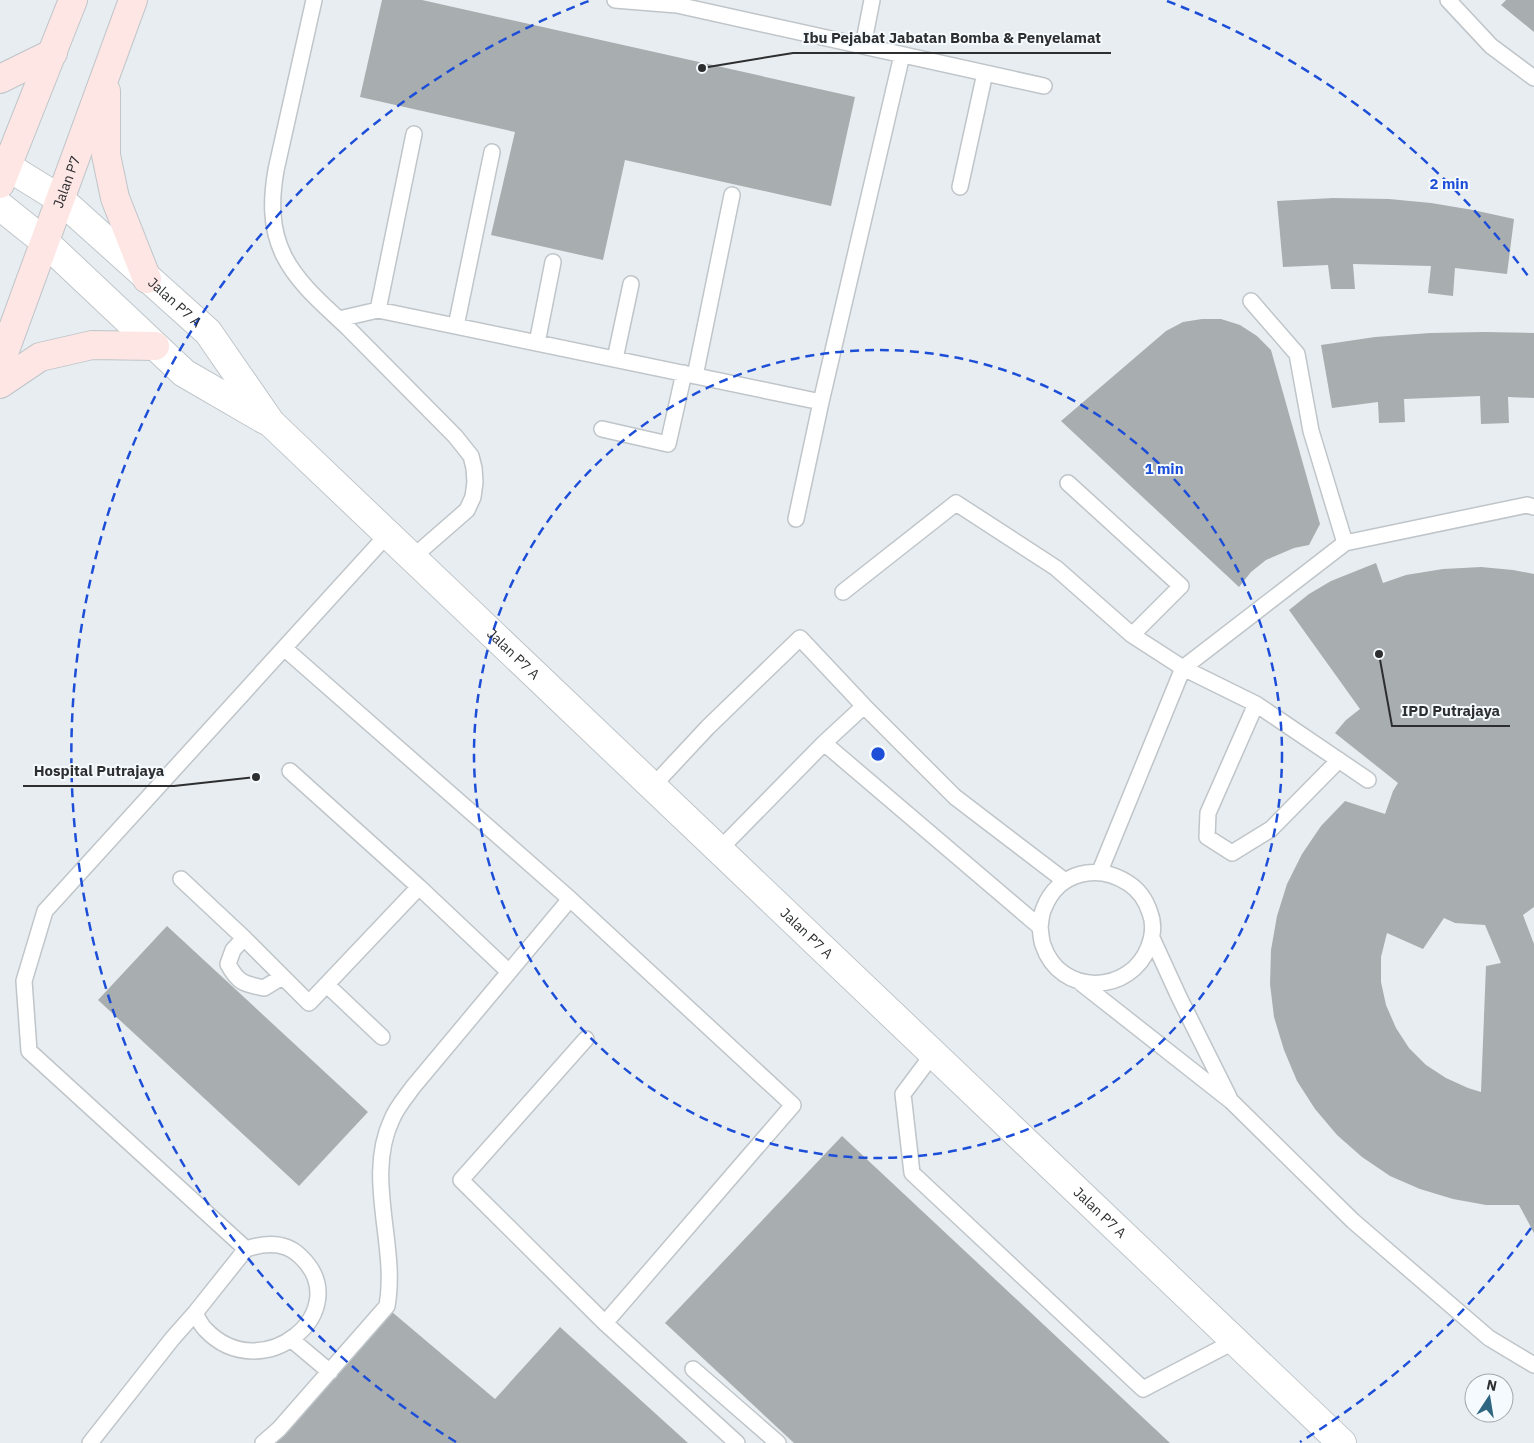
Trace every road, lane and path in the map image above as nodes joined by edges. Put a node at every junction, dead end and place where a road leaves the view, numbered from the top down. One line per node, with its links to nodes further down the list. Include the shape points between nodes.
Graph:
1 (73, 0): 8 (main road)
2 (134, 0): 11 (main road, Jalan P7)
3 (314, 0): 28 (lane, via 272,193 273,216 277,240 284,256)
4 (615, 0): 7 (lane, via 677,5)
5 (872, 0): 7 (lane)
6 (1448, 0): 12 (lane, via 1491,46)
7 (863, 46): 9 (lane)
8 (53, 53): 13 (main road); 17 (main road)
9 (902, 55): 10 (lane); 36 (lane)
10 (985, 73): 14 (lane); 18 (lane)
11 (105, 75): 20 (main road, Jalan P7); 24 (main road, via 106,155 115,198)
12 (1534, 78)
13 (0, 79)
14 (1044, 86)
15 (414, 134): 27 (lane)
16 (492, 152): 29 (lane)
17 (2, 171): 20 (street, Jalan P7 A)
18 (960, 187)
19 (732, 196): 34 (lane)
20 (60, 199): 22 (main road, Jalan P7); 24 (street, Jalan P7 A)
21 (0, 206): 22 (street, Jalan P7 A)
22 (45, 242): 31 (street, Jalan P7 A); 33 (main road, Jalan P7)
23 (553, 262): 30 (lane)
24 (147, 279): 37 (street, Jalan P7 A, via 208,332)
25 (631, 284): 32 (lane)
26 (1251, 301): 43 (lane, via 1298,354 1312,431)
27 (378, 310): 28 (lane); 29 (lane)
28 (339, 319): 44 (lane, via 471,456 474,490 467,510)
29 (456, 326): 30 (lane)
30 (537, 343): 32 (lane)
31 (155, 346): 35 (main road, via 92,345 40,357); 37 (street, Jalan P7 A, via 184,373)
32 (614, 359): 34 (lane)
33 (0, 364)
34 (689, 375): 36 (lane); 38 (lane, via 668,444)
35 (0, 384)
36 (821, 402): 41 (lane)
37 (270, 423): 42 (street, Jalan P7 A)
38 (602, 429)
39 (1068, 483): 46 (lane, via 1181,586)
40 (1534, 507): 43 (lane, via 1528,505)
41 (796, 519)
42 (387, 535): 44 (street, Jalan P7 A); 47 (lane)
43 (1345, 543): 48 (lane)
44 (412, 558): 55 (street, Jalan P7 A)
45 (842, 592): 46 (lane, via 956,503 1056,568)
46 (1132, 635): 48 (lane)
47 (284, 648): 61 (lane); 73 (lane, via 45,911 24,981 29,1051)
48 (1183, 668): 49 (lane); 57 (lane)
49 (1256, 704): 52 (lane); 52 (lane, via 1208,813 1207,837 1232,853 1271,829)
50 (864, 706): 51 (lane); 55 (lane, via 800,638); 59 (lane, via 955,797)
51 (824, 743): 56 (lane); 62 (lane)
52 (1339, 760): 54 (lane)
53 (290, 770): 60 (lane)
54 (1368, 780)
55 (652, 786): 56 (street, Jalan P7 A)
56 (719, 850): 71 (street, Jalan P7 A)
57 (1100, 872): 59 (lane, via 1082,873); 64 (lane, via 1118,876 1134,886 1146,901 1152,919)
58 (181, 879): 63 (lane)
59 (1065, 881): 62 (lane, via 1052,893 1043,909)
60 (419, 886): 65 (lane); 68 (lane)
61 (570, 899): 65 (lane); 75 (lane, via 793,1105)
62 (1040, 927): 67 (lane, via 1042,945 1050,961 1063,974)
63 (244, 938): 66 (lane); 66 (lane, via 232,950 228,964 235,977 245,984 264,988)
64 (1152, 938): 67 (lane, via 1145,956 1133,971 1117,981); 72 (lane)
65 (508, 971): 80 (lane, via 413,1087 392,1118 380,1161 390,1281 387,1306)
66 (282, 977): 68 (lane, via 309,1003)
67 (1080, 982): 72 (lane)
68 (327, 985): 69 (lane)
69 (382, 1037)
70 (586, 1039): 75 (lane, via 460,1180)
71 (933, 1054): 77 (street, Jalan P7 A); 77 (lane, via 903,1094 912,1173 1143,1389)
72 (1230, 1101): 78 (lane, via 1354,1221 1489,1338)
73 (246, 1249): 74 (lane); 76 (lane, via 272,1244 285,1247 298,1254 314,1274 317,1293 314,1312)
74 (195, 1313): 76 (lane, via 204,1328 234,1348 270,1349); 81 (lane)
75 (605, 1323): 83 (lane)
76 (292, 1340): 80 (lane)
77 (1235, 1341): 85 (street, Jalan P7 A)
78 (1534, 1365)
79 (693, 1369): 84 (lane)
80 (330, 1372): 82 (lane)
81 (90, 1443)
82 (263, 1443)
83 (737, 1443)
84 (778, 1443)
85 (1342, 1443)

